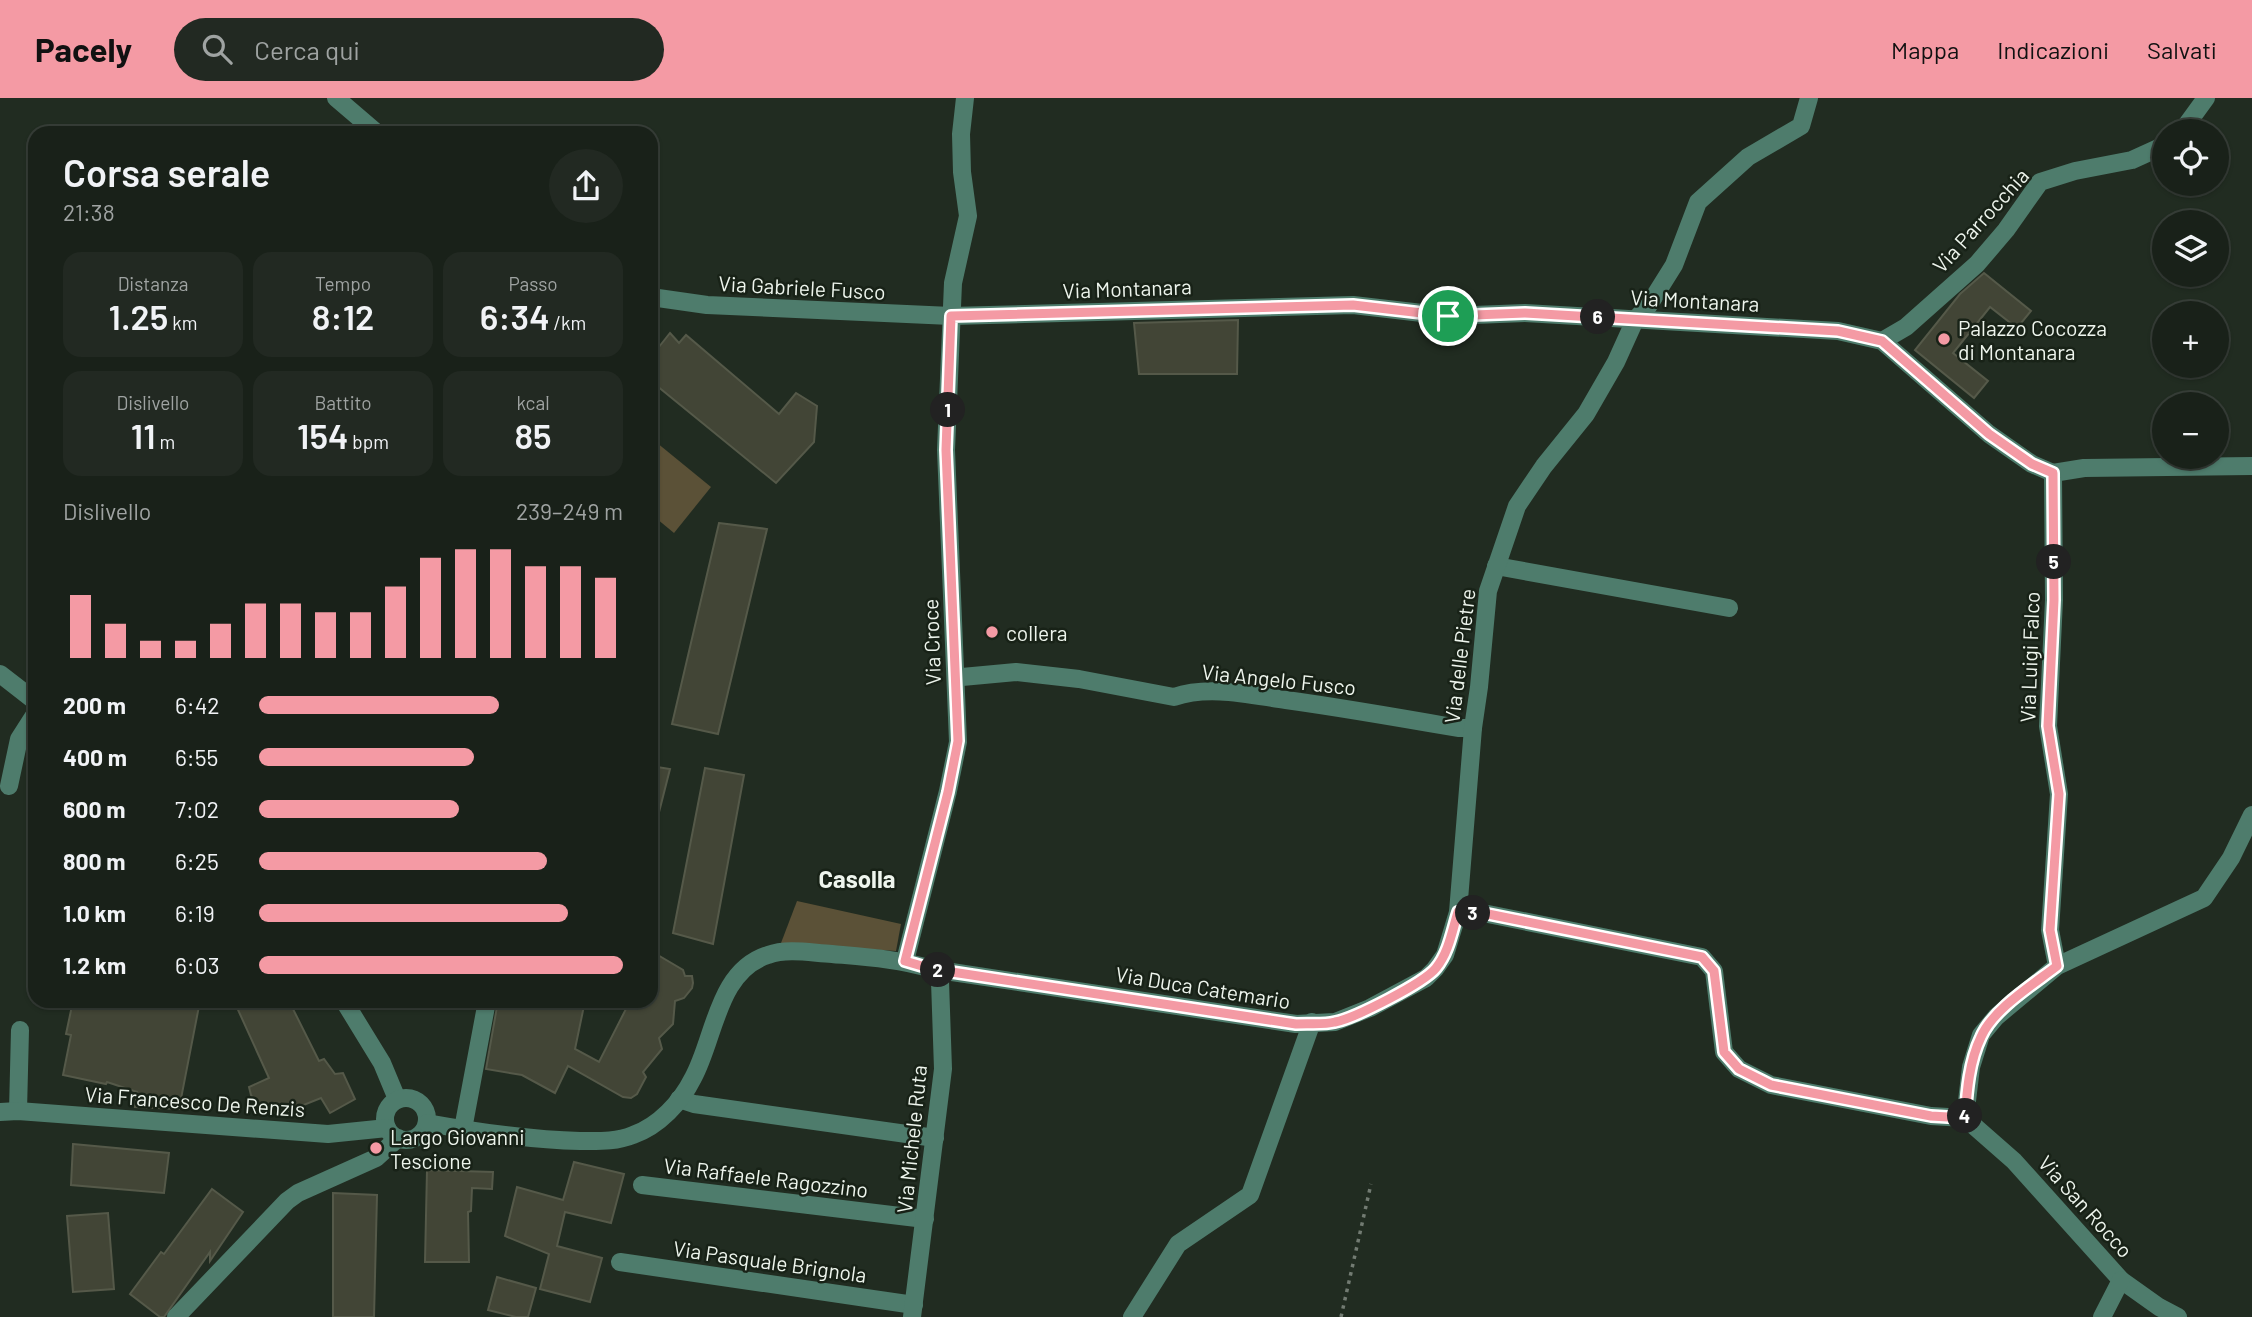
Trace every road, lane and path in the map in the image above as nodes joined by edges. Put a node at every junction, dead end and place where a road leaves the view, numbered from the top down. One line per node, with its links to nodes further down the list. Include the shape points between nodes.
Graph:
1 (336, 98): 6 (street)
2 (965, 98): 9 (street, Via Croce, via 961,134 968,216)
3 (1809, 98): 10 (street, Via delle Pietre, via 1801,126 1748,157 1698,202 1674,265)
4 (2206, 98): 5 (street)
5 (2191, 119)
6 (369, 126)
7 (2152, 151): 11 (street, Via Parrocchia, via 2040,182 1977,264 1906,327)
8 (658, 298): 9 (street, Via Gabriele Fusco, via 706,306)
9 (951, 316): 10 (street, Via Montanara, via 1353,305 1448,316 1525,313); 17 (street, Via Croce, via 946,450)
10 (1635, 320): 11 (street, Via Montanara, via 1838,331); 14 (street, Via delle Pietre, via 1586,414 1517,506)
11 (1882, 341): 13 (street, Via Montanara, via 1989,434)
12 (2252, 466): 13 (street, via 2084,468)
13 (2053, 473): 25 (street, Via Luigi Falco, via 2054,600 2048,726 2059,794 2050,930)
14 (1496, 566): 15 (street); 20 (street, Via delle Pietre, via 1488,591)
15 (1729, 608)
16 (0, 674): 18 (street)
17 (956, 680): 20 (street, Via Angelo Fusco, via 1016,671 1174,697 1189,692 1228,692); 24 (street, Via Croce, via 958,741)
18 (28, 696)
19 (28, 724): 21 (street, via 19,739)
20 (1473, 728): 23 (street, Via delle Pietre)
21 (9, 786)
22 (2252, 815): 25 (street, via 2204,898)
23 (1458, 912): 29 (street, Via Duca Catemario, via 1445,955 1426,978 1335,1022); 34 (street, via 1483,913 1702,957 1714,971 1724,1052 1739,1069 1771,1085 1931,1116)
24 (905, 961): 26 (street); 32 (street, via 790,951 750,964 732,982 694,1078)
25 (2057, 966): 34 (street, via 1981,1035 1971,1067)
26 (932, 969): 29 (street, Via Duca Catemario, via 1296,1024); 38 (street, Via Michele Ruta, via 940,981 943,1069)
27 (348, 1008): 31 (street, via 382,1063)
28 (486, 1008): 36 (street)
29 (1312, 1022): 46 (street, via 1250,1195 1178,1244)
30 (20, 1030): 33 (street)
31 (397, 1099): 35 (street, via 416,1100 425,1110); 37 (street, via 387,1108 385,1121)
32 (679, 1099): 36 (street, via 668,1114 634,1135 606,1141 543,1140); 38 (street)
33 (9, 1111): 37 (street, Via Francesco De Renzis, via 328,1134)
34 (1965, 1118): 43 (street, Via San Rocco, via 2014,1161)
35 (427, 1123): 36 (street); 37 (street, via 415,1138)
36 (463, 1129)
37 (392, 1133): 45 (street, via 376,1158 287,1201)
38 (935, 1138): 41 (street, Via Michele Ruta)
39 (1371, 1184): 47 (path)
40 (642, 1185): 41 (street, Via Raffaele Ragozzino)
41 (925, 1219): 44 (street, Via Michele Ruta)
42 (620, 1262): 44 (street, Via Pasquale Brignola)
43 (2121, 1280): 48 (street); 49 (street, Via San Rocco)
44 (913, 1311)
45 (176, 1317)
46 (1132, 1317)
47 (1341, 1317)
48 (2102, 1317)
49 (2178, 1317)

